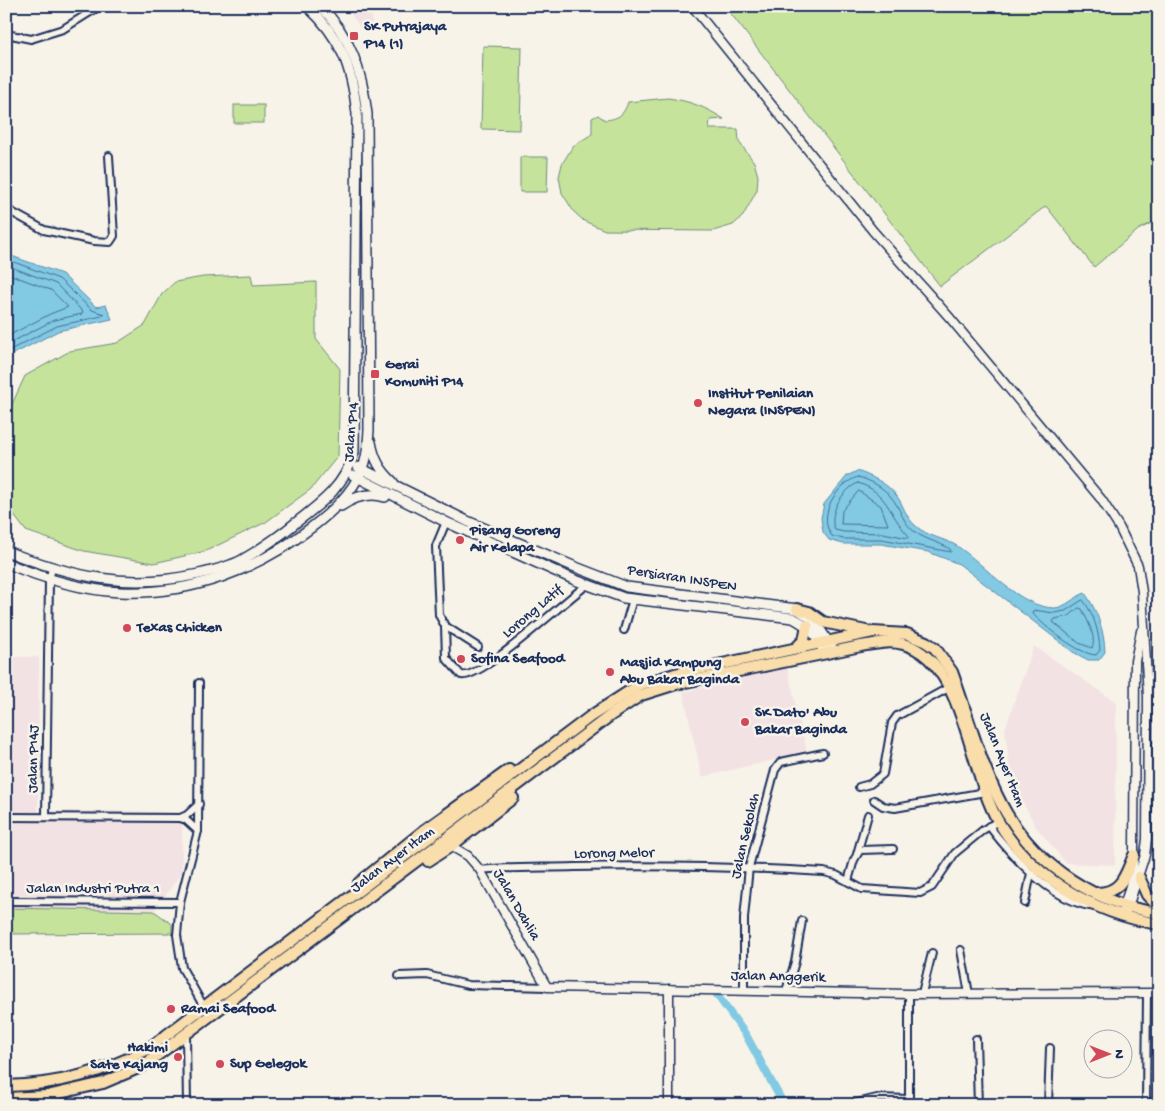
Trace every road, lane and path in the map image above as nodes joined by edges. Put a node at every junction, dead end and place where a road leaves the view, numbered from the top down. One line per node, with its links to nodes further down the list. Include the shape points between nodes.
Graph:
1 (100, 6): 5 (street, via 63,30 31,39)
2 (307, 6): 9 (main road, Jalan P14, via 338,41 346,59 357,114 354,452)
3 (320, 6): 8 (main road, Jalan P14, via 344,36 355,57 367,114)
4 (692, 6): 22 (street, via 873,231 1101,499 1138,566)
5 (6, 34)
6 (109, 156): 7 (street, via 114,236 110,242 44,230)
7 (6, 209)
8 (369, 430): 10 (main road, Jalan P14, via 367,454); 11 (main road, via 375,459 383,472)
9 (349, 468): 10 (main road); 17 (main road, Jalan P14, via 334,491 288,529 241,561 180,578 121,582)
10 (360, 473): 11 (main road); 12 (main road); 13 (main road, Jalan P14, via 344,500)
11 (403, 490): 21 (main road, Persiaran INSPEN, via 573,566 627,586)
12 (404, 503): 13 (main road, via 375,494 359,496); 14 (main road, Persiaran INSPEN)
13 (320, 520): 18 (main road, Jalan P14, via 295,541 248,568 181,588 119,592)
14 (446, 522): 19 (main road, Persiaran INSPEN); 24 (street, via 438,538 436,554 439,615)
15 (6, 551): 17 (main road, Jalan P14)
16 (6, 563): 18 (main road, Jalan P14)
17 (52, 569): 18 (street, Jalan P14J)
18 (49, 579): 42 (street, Jalan P14J)
19 (587, 585): 20 (main road, Persiaran INSPEN); 24 (street, Lorong Latif, via 511,648 471,676 461,675 446,658)
20 (633, 599): 23 (main road, Persiaran INSPEN, via 793,618); 25 (street)
21 (796, 609): 26 (main road, via 809,612 823,622); 28 (main road, Persiaran INSPEN, via 814,620)
22 (1143, 622): 32 (street); 33 (street, via 1135,661)
23 (807, 625): 28 (main road); 29 (main road, via 804,640)
24 (445, 626): 27 (street)
25 (624, 630)
26 (873, 632): 28 (main road, Jalan Ayer Itam); 55 (main road, Jalan Ayer Itam, via 907,634 926,642 944,658 1007,814 1034,848 1061,873)
27 (478, 647)
28 (827, 647): 29 (main road); 31 (main road, Jalan Ayer Itam, via 889,642 903,644 919,650 929,659); 34 (main road, Jalan Ayer Itam, via 805,657 641,695)
29 (795, 649): 78 (main road, Jalan Ayer Itam, via 675,674 639,685 532,760 512,767 426,829 360,881 345,901)
30 (199, 683): 39 (street)
31 (950, 687): 36 (street, via 897,716 892,723 883,774 870,784); 37 (main road, Jalan Ayer Itam)
32 (1148, 723): 33 (street); 53 (street, via 1147,839)
33 (1136, 724): 49 (street)
34 (588, 733): 46 (main road, via 514,798); 56 (main road, Jalan Ayer Itam)
35 (823, 752): 50 (street, Jalan Sekolah, via 777,765)
36 (859, 787)
37 (985, 792): 38 (street, via 895,808 882,806); 44 (main road, Jalan Ayer Itam)
38 (874, 800)
39 (199, 804): 43 (street); 45 (street)
40 (868, 815): 48 (street)
41 (6, 817): 42 (street)
42 (46, 817): 43 (street)
43 (180, 818): 45 (street)
44 (994, 823): 52 (street); 54 (street, Lorong Melor, via 955,853 926,891 920,894 862,889); 62 (main road, Jalan Ayer Itam, via 1040,872 1066,890)
45 (198, 831): 58 (street)
46 (451, 846): 51 (street, Jalan Dahlia, via 468,856); 56 (main road)
47 (893, 849): 48 (street, via 864,849)
48 (856, 855): 54 (street)
49 (1134, 855): 55 (main road, via 1116,889); 61 (street)
50 (749, 867): 51 (street, Lorong Melor, via 518,867); 54 (street, Lorong Melor, via 824,872); 71 (street, Jalan Sekolah, via 744,918)
51 (480, 870): 69 (street, Jalan Dahlia)
52 (1031, 874): 59 (street); 62 (street, via 1078,905)
53 (1139, 878): 60 (main road, via 1147,895); 61 (street)
54 (848, 881)
55 (1093, 893): 61 (main road, Jalan Ayer Itam)
56 (366, 900): 79 (main road, Jalan Ayer Itam)
57 (6, 901): 58 (street, Jalan Industri Putra 1)
58 (180, 902): 78 (street, via 178,951 182,968)
59 (1024, 903)
60 (1159, 907)
61 (1125, 908): 62 (main road, Jalan Ayer Itam); 63 (main road, Jalan Ayer Itam); 65 (main road, Jalan Ayer Itam)
62 (1106, 909)
63 (1159, 913)
64 (802, 921): 72 (street)
65 (1159, 924)
66 (961, 950): 77 (street)
67 (932, 953): 76 (street)
68 (399, 976): 69 (street, Jalan Anggerik, via 427,975 468,985)
69 (547, 987): 70 (street, Jalan Anggerik)
70 (669, 989): 71 (street, Jalan Anggerik); 86 (street)
71 (744, 991): 72 (street, Jalan Anggerik)
72 (786, 991): 75 (street, Jalan Anggerik)
73 (1147, 993): 74 (street, Jalan Anggerik); 77 (street, Jalan Anggerik); 90 (street)
74 (1159, 993)
75 (909, 994): 76 (street, Jalan Anggerik); 84 (street)
76 (922, 994): 77 (street, Jalan Anggerik)
77 (969, 994)
78 (204, 1007): 82 (main road, Jalan Ayer Itam, via 148,1049 94,1073 38,1085)
79 (186, 1035): 83 (main road, Jalan Ayer Itam, via 143,1066 102,1083 47,1096); 85 (street)
80 (976, 1039): 88 (street)
81 (1050, 1048): 89 (street)
82 (6, 1086)
83 (6, 1098)
84 (909, 1102): 87 (street, via 877,1098)
85 (187, 1105)
86 (669, 1105)
87 (848, 1105)
88 (978, 1105)
89 (1048, 1105)
90 (1146, 1105)

